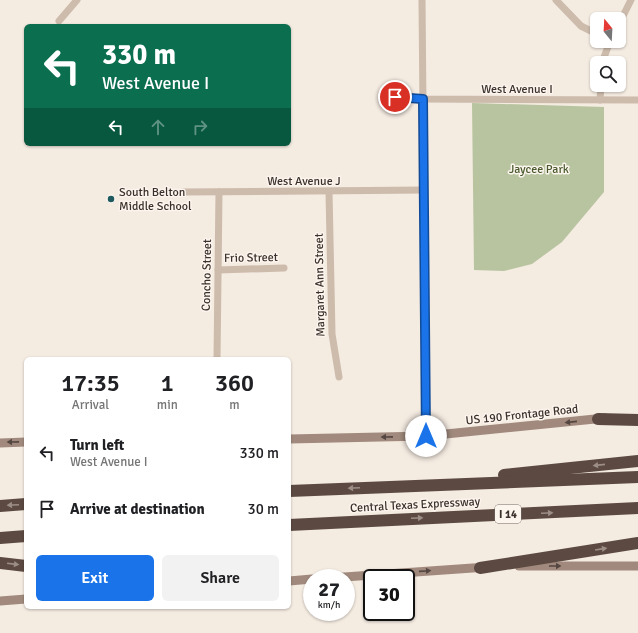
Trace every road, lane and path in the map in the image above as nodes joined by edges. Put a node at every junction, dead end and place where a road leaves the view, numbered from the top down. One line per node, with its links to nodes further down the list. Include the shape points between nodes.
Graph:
1 (77, 0): 6 (street)
2 (422, 0): 10 (street)
3 (556, 0): 7 (street, via 581,26)
4 (632, 0): 5 (street)
5 (626, 12)
6 (59, 21)
7 (590, 30)
8 (601, 92): 11 (street)
9 (395, 97): 10 (street, West Avenue I)
10 (423, 99): 11 (street, West Avenue I); 13 (street)
11 (600, 100): 12 (street, West Avenue I)
12 (638, 100)
13 (424, 190): 16 (street, West Avenue J); 24 (street)
14 (183, 192): 15 (street, West Avenue J)
15 (219, 192): 16 (street, West Avenue J); 18 (street, Concho Street)
16 (330, 192): 20 (street, Margaret Ann Street, via 332,334)
17 (284, 268): 18 (street, Frio Street)
18 (218, 270): 19 (street, Concho Street)
19 (217, 357)
20 (339, 377)
21 (638, 415): 22 (main road, US 190 Frontage Road)
22 (598, 419): 23 (highway); 24 (main road, US 190 Frontage Road, one-way to 24)
23 (638, 420)
24 (426, 436): 25 (main road, US 190 Frontage Road, one-way to 25)
25 (291, 439)
26 (24, 442): 27 (main road, one-way to 27)
27 (0, 443)
28 (638, 461): 30 (highway, one-way to 30)
29 (638, 477): 30 (highway, Central Texas Expressway)
30 (376, 487): 31 (highway, Central Texas Expressway, one-way to 31)
31 (291, 491)
32 (24, 504): 33 (highway, one-way to 33)
33 (0, 506)
34 (638, 508): 35 (highway, Central Texas Expressway / I 14, one-way to 34)
35 (291, 525)
36 (24, 536): 37 (highway)
37 (0, 538)
38 (638, 543): 42 (highway, one-way to 38)
39 (0, 563): 40 (highway, one-way to 40)
40 (24, 566)
41 (638, 566): 42 (main road, one-way to 41)
42 (480, 568): 43 (main road, one-way to 42)
43 (355, 576)
44 (303, 580): 45 (main road)
45 (291, 581)
46 (24, 599): 47 (main road)
47 (0, 601)

